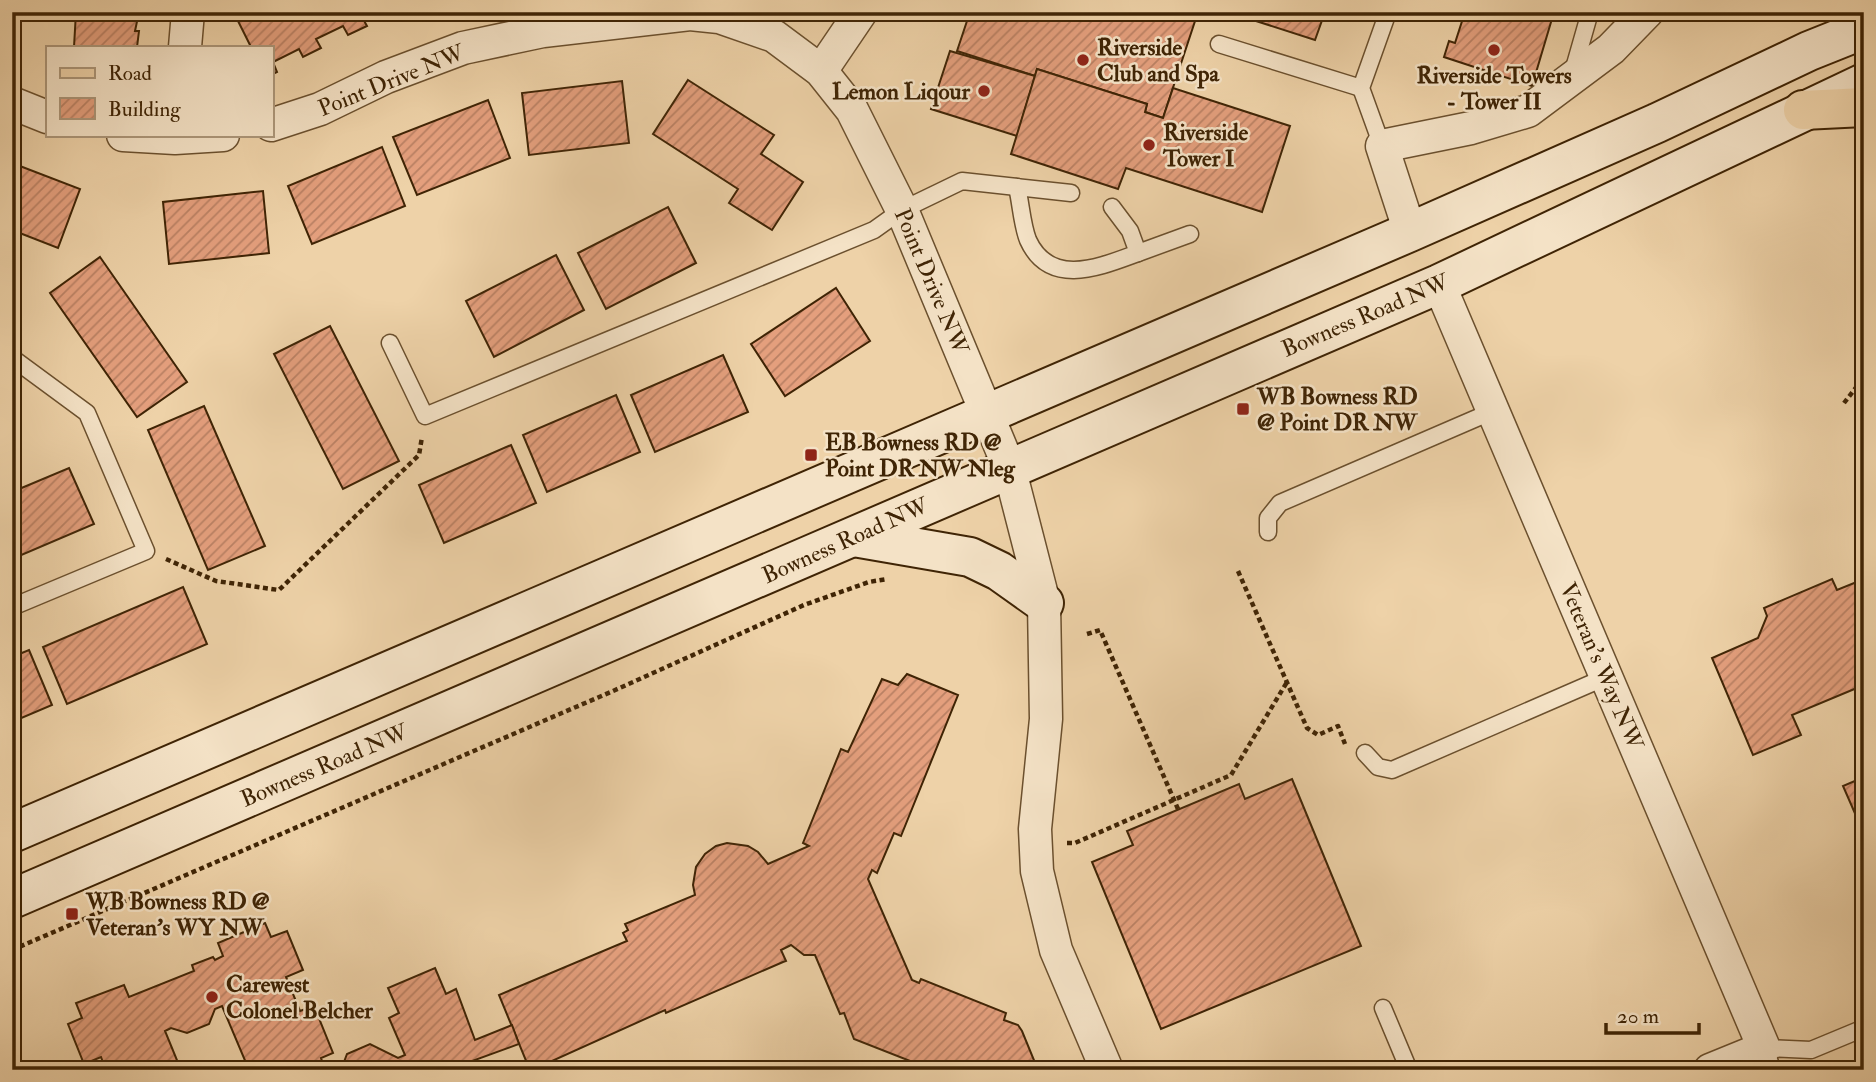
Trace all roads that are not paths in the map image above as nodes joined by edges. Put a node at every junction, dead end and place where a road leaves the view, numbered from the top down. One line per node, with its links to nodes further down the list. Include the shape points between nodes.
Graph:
1 (188, 12): 9 (street)
2 (861, 12): 11 (street)
3 (1388, 12): 14 (lane)
4 (1590, 12): 12 (lane)
5 (1647, 12): 12 (street, via 1611,49)
6 (1836, 12): 10 (main road)
7 (1864, 29): 10 (main road)
8 (1219, 44): 14 (lane)
9 (185, 46)
10 (1809, 51): 25 (main road)
11 (821, 71): 19 (street, Point Drive NW, via 774,36 719,17 690,15 542,31 463,48); 24 (street, Point Drive NW, via 852,110)
12 (1571, 77): 20 (street, via 1528,111)
13 (1864, 83): 17 (main road, Bowness Road NW)
14 (1361, 88): 20 (lane)
15 (12, 103): 18 (street)
16 (1864, 107): 17 (main road)
17 (1803, 110): 28 (main road, Bowness Road NW)
18 (46, 117)
19 (273, 124)
20 (1382, 146): 25 (street)
21 (1017, 187): 22 (lane); 24 (lane, via 962,181); 27 (lane, via 1029,241 1045,261 1059,268 1088,271)
22 (1071, 193)
23 (1112, 207): 27 (lane, via 1130,231)
24 (902, 210): 29 (lane, via 874,230 425,416); 32 (street, Point Drive NW)
25 (1410, 232): 32 (main road)
26 (1190, 234): 27 (lane)
27 (1138, 253)
28 (1439, 284): 31 (street, Veteran's Way NW); 33 (main road, Bowness Road NW)
29 (390, 343)
30 (15, 360): 37 (lane, via 87,413 146,551)
31 (1493, 411): 34 (lane, via 1280,503 1268,518); 38 (street, Veteran's Way NW)
32 (988, 414): 33 (street, Point Drive NW); 40 (main road)
33 (1009, 467): 35 (main road, Bowness Road NW); 36 (street, Point Drive NW)
34 (1268, 532)
35 (854, 537): 36 (main road, via 970,557); 41 (main road, Bowness Road NW)
36 (1044, 603): 45 (street, Point Drive NW, via 1046,719 1035,828 1037,871 1056,950)
37 (12, 607)
38 (1606, 677): 39 (lane, via 1392,770 1378,767); 44 (street, Veteran's Way NW)
39 (1365, 753)
40 (12, 833)
41 (12, 899)
42 (1382, 1008): 46 (lane)
43 (1864, 1028): 44 (lane, via 1811,1050)
44 (1768, 1059): 47 (street)
45 (1107, 1070)
46 (1409, 1070)
47 (1710, 1070)

